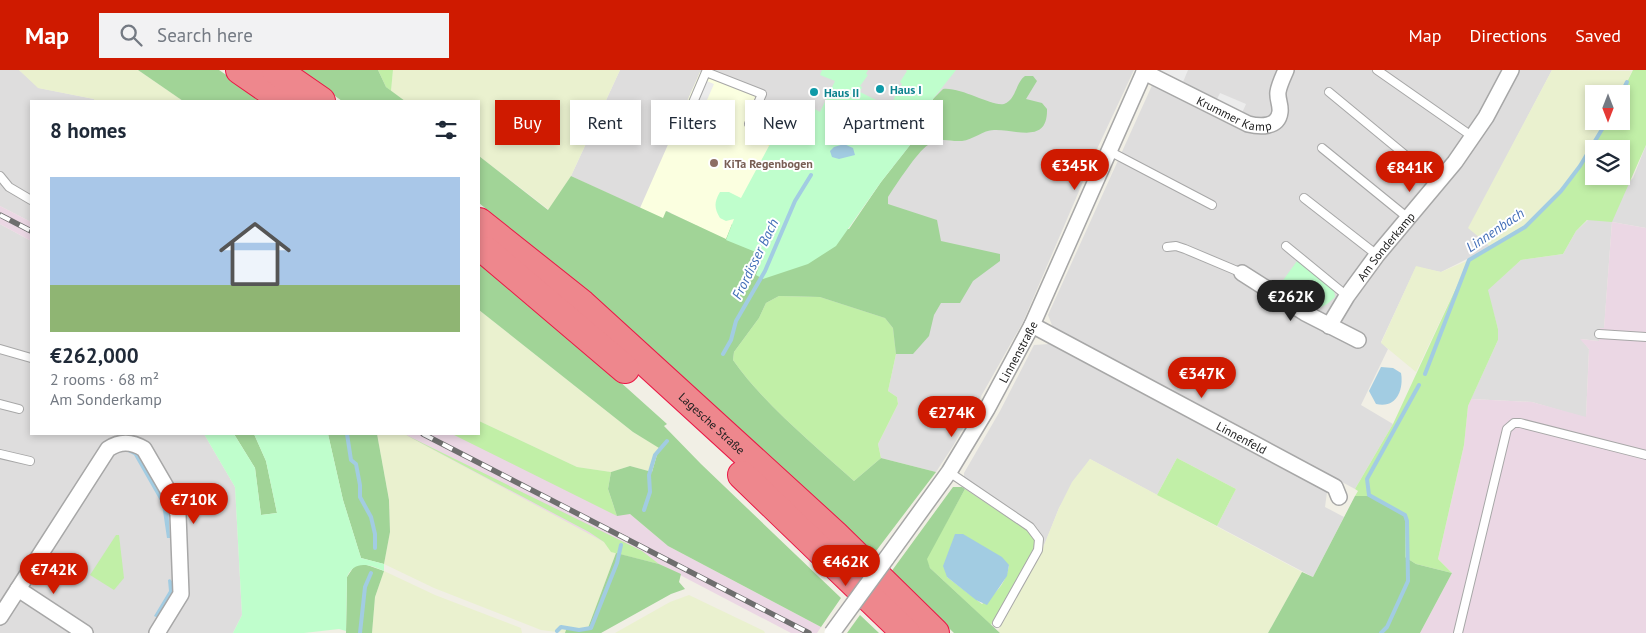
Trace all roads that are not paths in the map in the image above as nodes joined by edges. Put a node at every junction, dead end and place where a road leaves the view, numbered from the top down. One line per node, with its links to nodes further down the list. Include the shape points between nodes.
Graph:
1 (240, 70): 9 (highway)
2 (276, 70): 10 (highway)
3 (1286, 70): 7 (street, Krummer Kamp, via 1278,93 1280,114 1267,126 1248,124)
4 (1377, 70): 13 (lane)
5 (1511, 70): 13 (street, Am Sonderkamp)
6 (706, 71): 11 (lane); 12 (lane, via 762,94)
7 (1145, 71): 15 (street, Linnenstraße)
8 (1329, 92): 17 (lane)
9 (284, 100)
10 (320, 100)
11 (694, 100)
12 (760, 100)
13 (1473, 137): 17 (street, Am Sonderkamp)
14 (1322, 148): 21 (lane)
15 (1109, 151): 20 (lane); 29 (street, Linnenstraße)
16 (0, 176): 19 (lane, via 9,187)
17 (1438, 182): 21 (street, Am Sonderkamp)
18 (1304, 198): 26 (lane)
19 (30, 199)
20 (1212, 205)
21 (1408, 218): 26 (street, Am Sonderkamp)
22 (480, 223): 51 (highway, Lagesche Straße, via 589,311 834,534)
23 (1286, 246): 28 (lane)
24 (480, 247): 50 (highway, Lagesche Straße, via 725,459)
25 (1167, 248): 27 (lane, via 1185,249)
26 (1377, 255): 28 (street, Am Sonderkamp)
27 (1242, 273): 30 (street)
28 (1347, 296): 30 (street, Am Sonderkamp)
29 (1032, 325): 42 (street, Linnenstraße); 43 (street, Linnenfeld, via 1335,487)
30 (1329, 326): 33 (street)
31 (1599, 334): 32 (lane)
32 (1646, 337)
33 (1358, 340)
34 (0, 349): 35 (lane)
35 (30, 358)
36 (0, 404): 37 (lane)
37 (19, 409)
38 (128, 438): 44 (street, via 108,449); 48 (street, via 144,449 173,499 178,514 181,594)
39 (0, 454): 41 (lane)
40 (1646, 455): 52 (lane, via 1514,423 1508,429)
41 (30, 462)
42 (949, 472): 46 (lane, via 1030,527 1039,539 1038,550); 49 (street, Linnenstraße, bridge)
43 (1339, 498)
44 (18, 589): 45 (street); 47 (street)
45 (0, 617)
46 (997, 623)
47 (80, 630)
48 (157, 633)
49 (832, 633)
50 (906, 633)
51 (935, 633)
52 (1458, 633)

